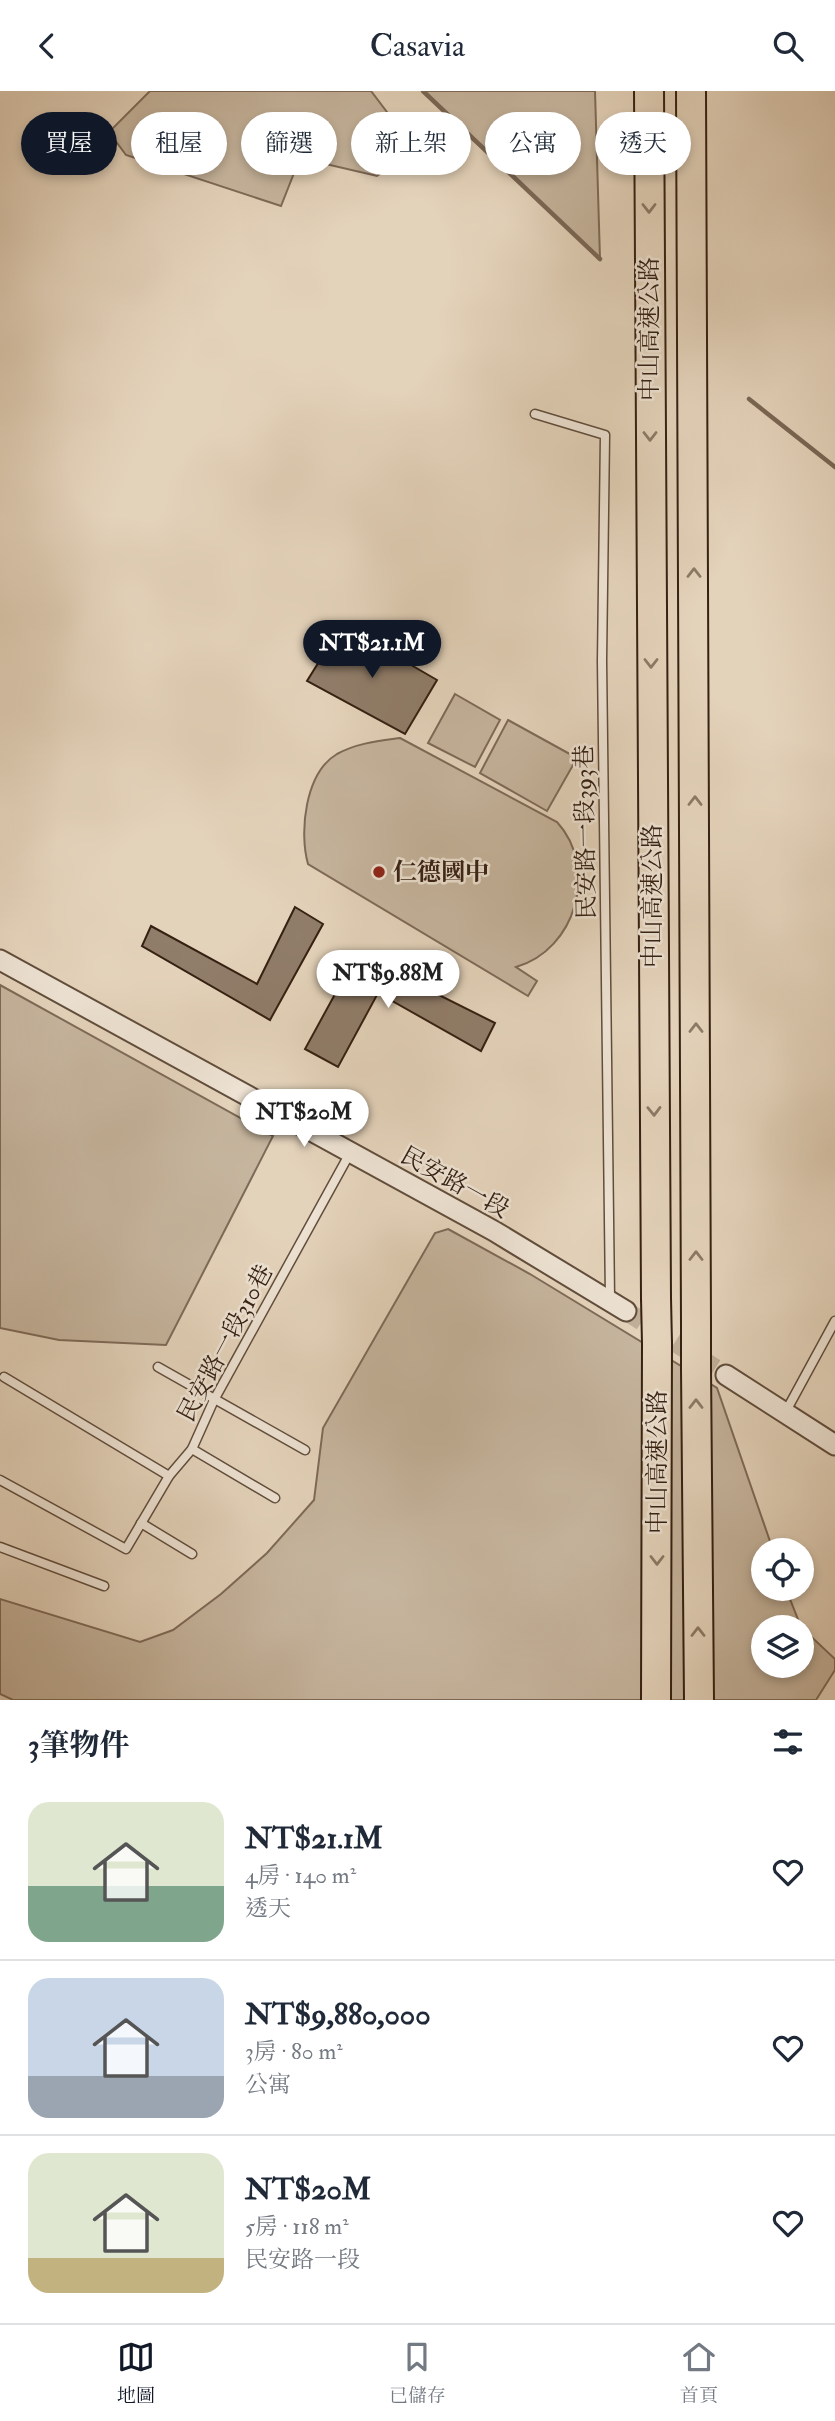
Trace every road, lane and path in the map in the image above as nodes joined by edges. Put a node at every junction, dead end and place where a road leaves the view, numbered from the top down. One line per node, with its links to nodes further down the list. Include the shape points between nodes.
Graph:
1 (649, 91): 23 (highway, 中山高速公路, one-way to 23, bridge)
2 (691, 91): 24 (highway, 中山高速公路, one-way to 2, bridge)
3 (535, 414): 6 (lane, 民安路一段393巷, via 605,435 602,661)
4 (0, 960): 5 (street, 民安路一段)
5 (351, 1151): 6 (street, 民安路一段); 11 (lane, 民安路一段310巷)
6 (618, 1306)
7 (835, 1321): 12 (lane)
8 (158, 1367): 11 (lane)
9 (726, 1375): 12 (street)
10 (4, 1377): 16 (lane)
11 (214, 1400): 14 (lane, 民安路一段310巷); 15 (lane)
12 (785, 1413): 13 (street)
13 (835, 1445)
14 (191, 1449): 16 (lane, 民安路一段310巷); 18 (lane)
15 (305, 1450)
16 (169, 1476): 19 (lane, 民安路一段310巷)
17 (0, 1480): 19 (lane, 民安路一段310巷, via 126,1549)
18 (275, 1499)
19 (141, 1523): 21 (lane)
20 (0, 1547): 22 (lane)
21 (192, 1554)
22 (104, 1586)
23 (656, 1700)
24 (699, 1700)

